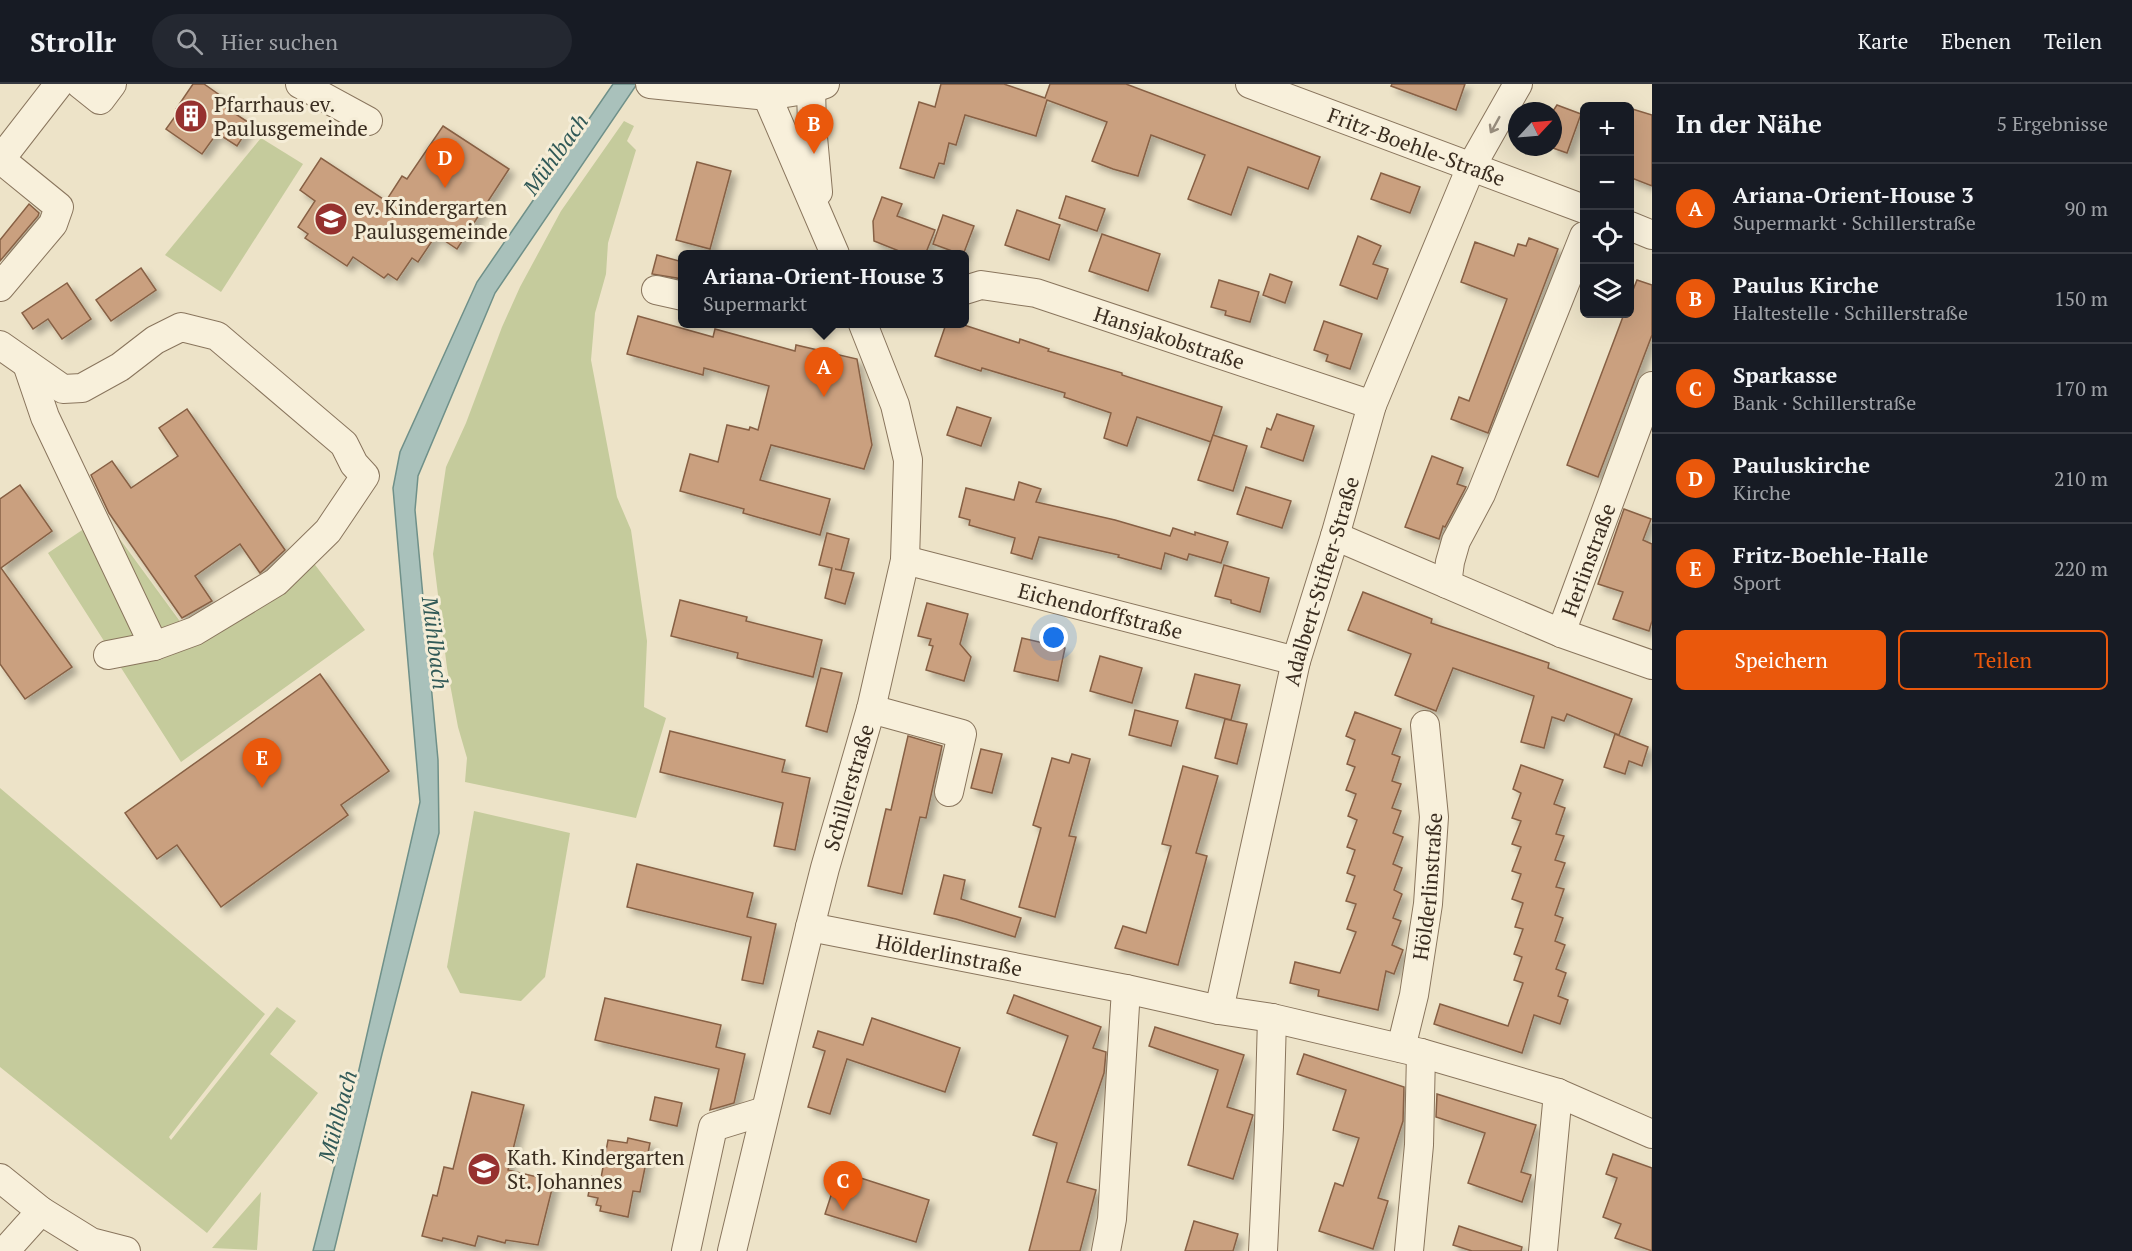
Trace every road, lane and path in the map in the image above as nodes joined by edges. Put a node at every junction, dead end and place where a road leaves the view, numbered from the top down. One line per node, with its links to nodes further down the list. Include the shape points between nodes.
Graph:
1 (59, 84): 11 (street)
2 (80, 84): 3 (street, via 100,100)
3 (112, 84)
4 (300, 84): 10 (street)
5 (650, 84): 9 (street)
6 (1250, 84): 12 (street, Fritz-Boehle-Straße)
7 (1518, 84): 12 (street, Adalbert-Stifter-Straße, one-way to 12)
8 (818, 87): 9 (street); 14 (street, via 814,154)
9 (767, 96): 14 (street)
10 (368, 121)
11 (0, 159): 19 (street, via 60,207 53,224)
12 (1471, 167): 13 (street, Fritz-Boehle-Straße); 25 (street, Adalbert-Stifter-Straße)
13 (1580, 208)
14 (820, 220): 18 (street)
15 (1634, 228): 16 (street)
16 (1652, 235)
17 (1580, 246): 28 (street, via 1481,494 1456,541)
18 (832, 250)
19 (0, 287)
20 (969, 289): 25 (street, Hansjakobstraße, via 981,285 1036,293)
21 (861, 328): 27 (street, Schillerstraße, via 895,405 908,460)
22 (0, 345): 23 (street)
23 (27, 364): 30 (street, via 45,417); 30 (street, via 63,389 82,388 181,327 217,336 344,444 365,476 328,531 276,582 195,631)
24 (1652, 386): 29 (street, Herlinstraße)
25 (1372, 405): 26 (street, Adalbert-Stifter-Straße)
26 (1335, 537): 28 (street, Herlinstraße); 32 (street, Adalbert-Stifter-Straße)
27 (905, 560): 32 (street, Eichendorffstraße); 34 (street, Schillerstraße)
28 (1447, 584): 29 (street, Herlinstraße)
29 (1561, 633): 33 (street, Herlinstraße)
30 (154, 646): 31 (street)
31 (108, 655)
32 (1296, 661): 39 (street, Adalbert-Stifter-Straße)
33 (1652, 665)
34 (871, 709): 36 (street, via 962,734); 37 (street, Schillerstraße)
35 (1425, 725): 41 (street, Hölderlinstraße, via 1434,817)
36 (949, 792)
37 (810, 927): 38 (street, Hölderlinstraße); 43 (street, Schillerstraße)
38 (1126, 989): 39 (street, Hölderlinstraße); 52 (street, via 1112,1219)
39 (1219, 1010): 40 (street, Hölderlinstraße)
40 (1272, 1018): 41 (street, Hölderlinstraße); 53 (street)
41 (1411, 1050): 42 (street, Hölderlinstraße); 54 (street, Hölderlinstraße, via 1419,1145)
42 (1558, 1093): 44 (street, Hölderlinstraße); 55 (street)
43 (765, 1111): 50 (street, via 713,1127); 51 (street, Schillerstraße)
44 (1652, 1134)
45 (0, 1178): 46 (street)
46 (41, 1211): 47 (street); 48 (street)
47 (95, 1246): 49 (street)
48 (5, 1251)
49 (126, 1251)
50 (686, 1251)
51 (732, 1251)
52 (1106, 1251)
53 (1263, 1251)
54 (1408, 1251)
55 (1542, 1251)

